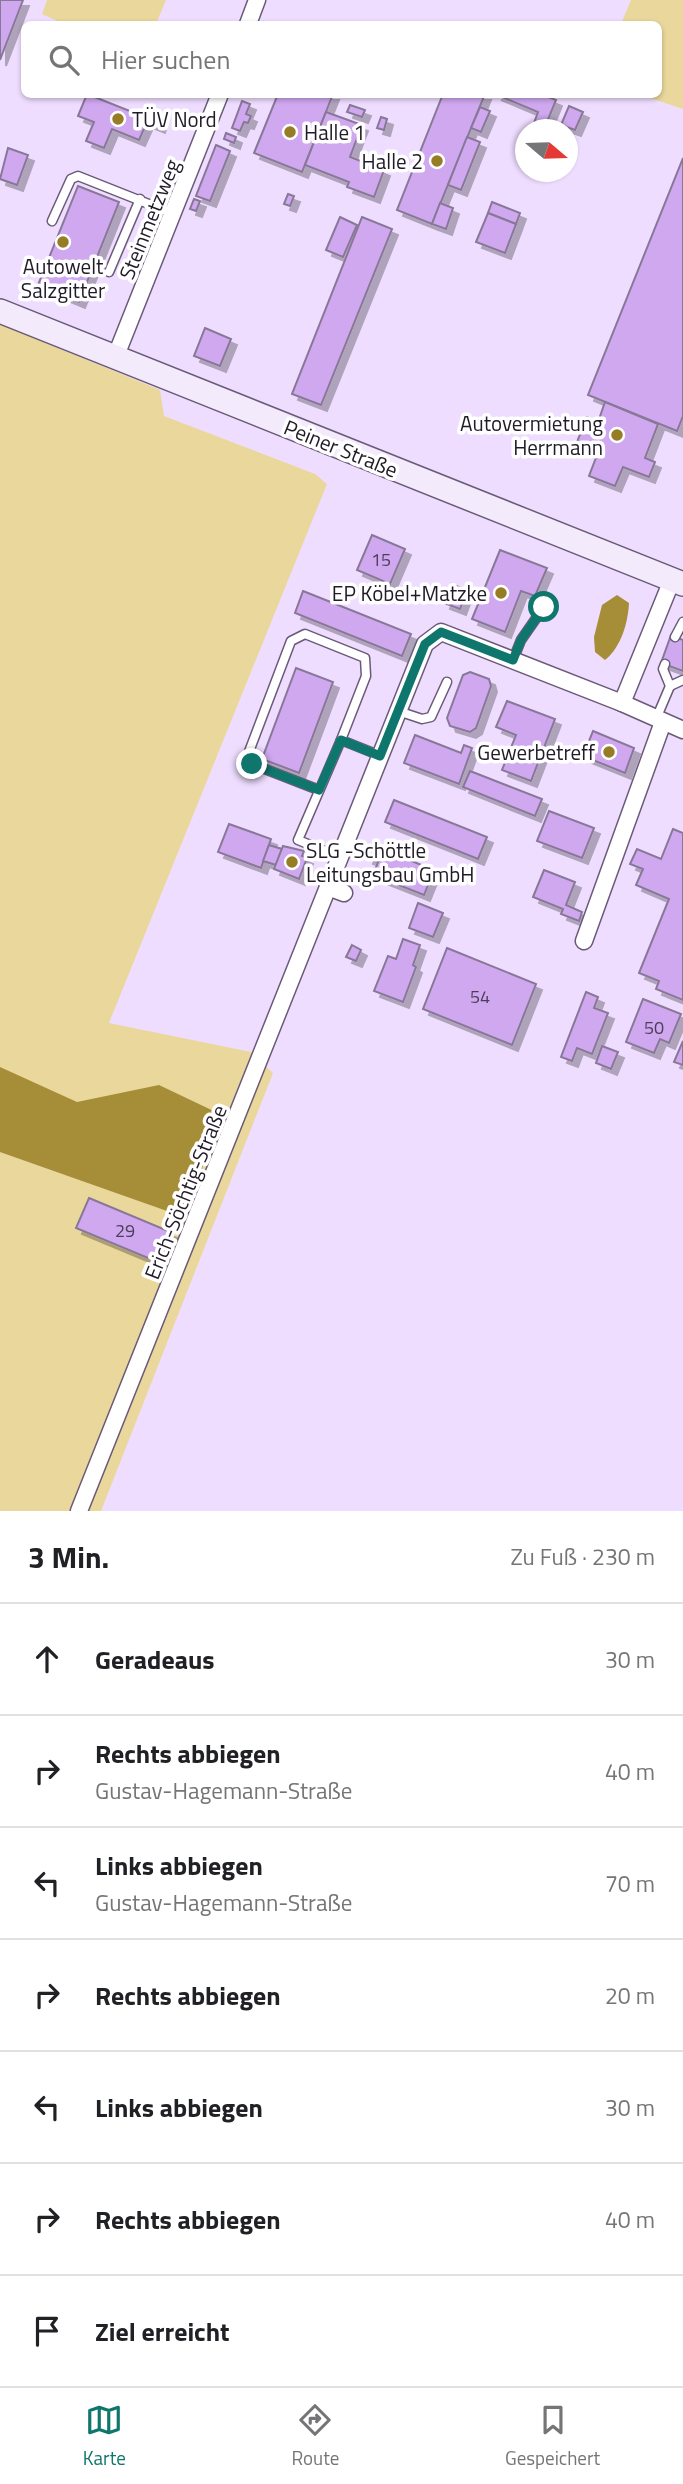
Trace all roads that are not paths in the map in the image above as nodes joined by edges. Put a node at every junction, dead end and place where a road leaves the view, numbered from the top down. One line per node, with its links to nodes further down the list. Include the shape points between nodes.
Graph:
1 (257, 0): 2 (street)
2 (249, 21)
3 (218, 98): 5 (street, Steinmetzweg)
4 (140, 199): 5 (lane); 6 (lane, via 78,176 71,179); 7 (lane)
5 (174, 214): 9 (street, Steinmetzweg)
6 (52, 221)
7 (109, 272)
8 (0, 311): 9 (main road, Peiner Straße)
9 (115, 358): 10 (main road, Peiner Straße)
10 (678, 582): 20 (street)
11 (544, 607): 14 (lane)
12 (683, 622): 13 (lane)
13 (676, 637)
14 (513, 660): 20 (street); 21 (street, Erich-Söchtig-Straße, via 441,632 425,644)
15 (665, 664): 18 (lane)
16 (683, 680): 18 (lane)
17 (447, 682): 21 (lane, via 431,717 422,719)
18 (670, 686): 19 (lane); 22 (lane)
19 (683, 691)
20 (622, 703): 22 (street)
21 (398, 711): 25 (street, Erich-Söchtig-Straße)
22 (660, 721): 23 (street); 28 (street)
23 (683, 730)
24 (341, 740): 25 (lane); 26 (lane); 26 (lane, via 366,676 365,658 305,634 291,641 247,757 252,764)
25 (380, 756): 27 (street, Erich-Söchtig-Straße)
26 (319, 790): 27 (lane, via 298,839)
27 (340, 857): 29 (street, Erich-Söchtig-Straße, via 336,890)
28 (584, 941)
29 (79, 1511)

